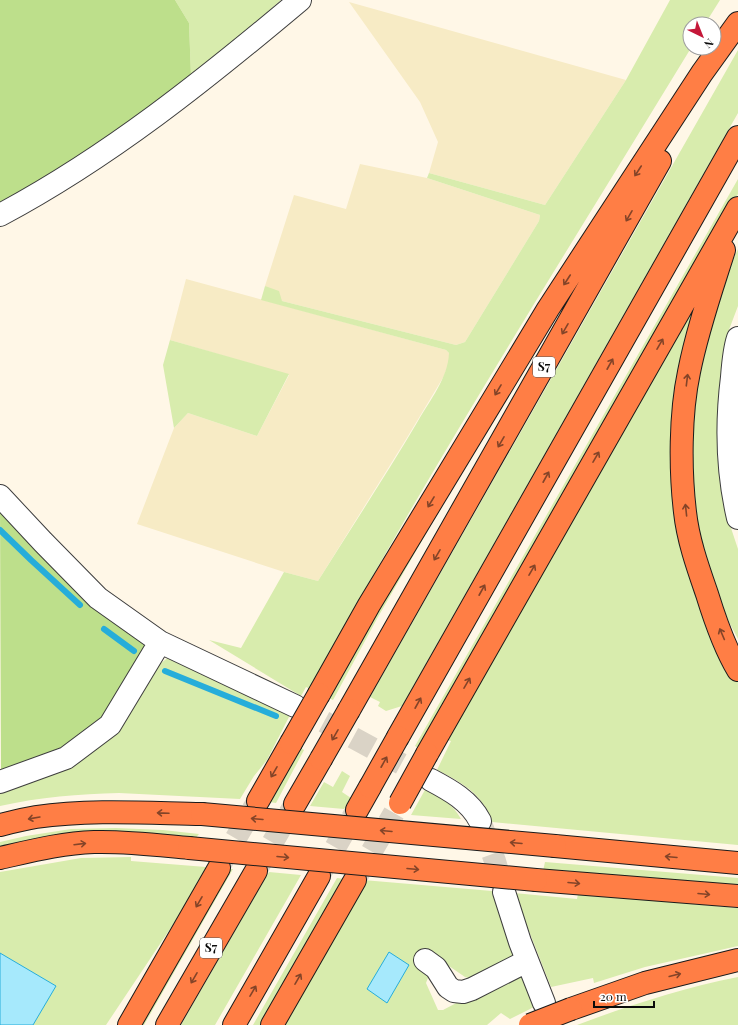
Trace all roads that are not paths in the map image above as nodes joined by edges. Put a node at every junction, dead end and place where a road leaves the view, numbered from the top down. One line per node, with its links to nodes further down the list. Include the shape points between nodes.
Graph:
1 (300, 0): 5 (street, via 134,131 63,179)
2 (738, 23): 14 (highway, one-way to 14, bridge, via 702,73 548,308 369,605); 15 (highway, S7, one-way to 15, bridge)
3 (738, 137): 17 (highway, one-way to 3, bridge)
4 (738, 208): 10 (highway, one-way to 4, via 716,620 696,562 685,512 682,451 688,374 699,329); 16 (highway, one-way to 4, bridge)
5 (0, 215)
6 (738, 338): 8 (street, via 731,379 727,429 728,462)
7 (0, 496): 9 (street, via 98,598)
8 (738, 518)
9 (160, 642): 11 (street); 13 (street, via 110,724 66,758)
10 (738, 670)
11 (296, 706)
12 (431, 780): 18 (street, via 466,802)
13 (0, 782)
14 (258, 801)
15 (295, 804)
16 (397, 808)
17 (357, 810)
18 (480, 821)
19 (0, 825): 21 (highway, one-way to 19, bridge, via 202,814 83,813 36,817)
20 (0, 858): 27 (highway, one-way to 27, bridge, via 46,848 93,842 140,842 536,880)
21 (738, 863)
22 (219, 868): 32 (highway, one-way to 32)
23 (256, 871): 33 (highway, S7, one-way to 33)
24 (319, 876): 34 (highway, one-way to 24)
25 (355, 880): 35 (highway, one-way to 25)
26 (504, 892): 30 (street)
27 (738, 896)
28 (425, 960): 30 (street, via 436,968 448,987 462,992)
29 (738, 960): 36 (highway, one-way to 29, bridge, via 645,983)
30 (527, 961): 31 (street)
31 (544, 1003)
32 (129, 1025)
33 (167, 1025)
34 (234, 1025)
35 (272, 1025)
36 (530, 1025)

